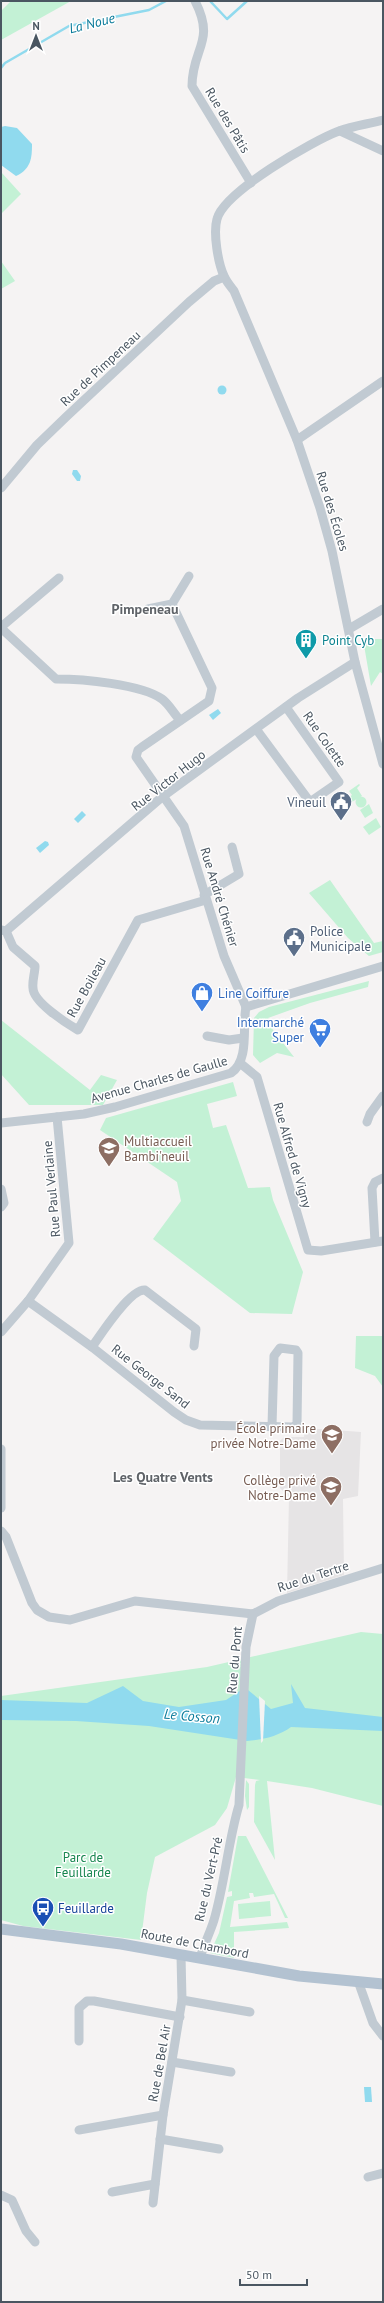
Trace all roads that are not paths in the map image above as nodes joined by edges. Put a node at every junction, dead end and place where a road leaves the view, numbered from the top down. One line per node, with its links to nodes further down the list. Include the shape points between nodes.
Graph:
1 (195, 1): 5 (street, Rue des Pâtis, via 208,39 192,71 192,86)
2 (383, 120): 3 (street)
3 (340, 131): 4 (street); 5 (street, via 300,149)
4 (383, 152)
5 (251, 183): 6 (street, via 222,209 217,218 216,239)
6 (224, 276): 8 (street, Rue des Écoles, via 234,291); 9 (street, Rue de Pimpeneau, via 189,302 66,417)
7 (383, 381): 8 (street)
8 (297, 440): 16 (street, Rue des Écoles, via 332,551)
9 (1, 488)
10 (189, 576): 12 (street)
11 (59, 578): 15 (street)
12 (172, 604): 13 (street); 19 (street, via 212,688 209,701)
13 (148, 609)
14 (383, 609): 16 (street)
15 (1, 627): 19 (street, via 56,679 86,680 153,694 163,699)
16 (349, 629): 17 (street, Rue des Écoles)
17 (355, 662): 18 (street, Rue Victor Hugo); 21 (street, Rue des Écoles)
18 (286, 707): 20 (street, Rue Victor Hugo); 20 (street, Rue Colette, via 339,782 310,802)
19 (180, 720): 22 (street, Rue André Chénier, via 142,746 136,757)
20 (256, 729): 22 (street, Rue Victor Hugo)
21 (383, 764)
22 (162, 797): 24 (street, Rue André Chénier, via 184,826); 25 (street, Rue Victor Hugo)
23 (232, 847): 24 (street, via 239,874)
24 (205, 898): 25 (street, Rue Boileau, via 138,920 78,1030 66,1023 34,994 32,987 35,966 13,947); 27 (street, Rue André Chénier, via 224,956)
25 (4, 931)
26 (383, 966): 27 (street)
27 (246, 1007): 29 (street, Avenue Charles de Gaulle)
28 (207, 1036): 29 (street, via 229,1040)
29 (243, 1038): 30 (street, Avenue Charles de Gaulle)
30 (240, 1062): 32 (street, Avenue Charles de Gaulle, via 231,1073 116,1107); 38 (street, Rue Alfred de Vigny, via 257,1076 308,1250 321,1251)
31 (383, 1096): 33 (street, via 370,1114)
32 (57, 1117): 34 (street, Avenue Charles de Gaulle); 39 (street, Rue Paul Verlaine, via 68,1243)
33 (368, 1122)
34 (1, 1123)
35 (383, 1178): 38 (street, via 375,1182 372,1188)
36 (1, 1189): 37 (street, via 4,1203)
37 (1, 1206)
38 (379, 1241)
39 (28, 1302): 40 (street, Rue Paul Verlaine); 42 (street, Rue George Sand)
40 (1, 1331)
41 (194, 1346): 42 (street, via 196,1329 144,1290 140,1290 131,1296)
42 (92, 1347): 43 (street, Rue George Sand, via 186,1420 200,1425)
43 (272, 1426): 43 (street, Rue George Sand, via 293,1427 297,1424 298,1353 292,1348 280,1348 274,1356)
44 (1, 1449): 45 (street)
45 (1, 1508)
46 (1, 1531): 48 (street, via 6,1537 32,1603 49,1617 70,1620 135,1601)
47 (383, 1568): 48 (street, Rue du Tertre, via 278,1601)
48 (253, 1614): 49 (street, Rue du Pont, via 248,1632 244,1690)
49 (240, 1805): 52 (street, Rue du Vert-Pré, via 233,1826 214,1920)
50 (1, 1929): 51 (main road, Route de Chambord, via 121,1944)
51 (181, 1955): 52 (main road, Route de Chambord); 55 (street, Rue de Bel Air)
52 (200, 1958): 53 (main road, Route de Chambord, via 260,1970)
53 (358, 1981): 54 (main road, Route de Chambord); 58 (street, via 373,2023)
54 (383, 1984)
55 (182, 2000): 56 (street); 57 (street, Rue de Bel Air)
56 (250, 2012)
57 (180, 2017): 59 (street, Rue de Bel Air, via 94,2000 87,2001 79,2008); 60 (street, Rue de Bel Air)
58 (383, 2036)
59 (79, 2041)
60 (172, 2062): 61 (street); 62 (street, Rue de Bel Air)
61 (231, 2072)
62 (163, 2115): 63 (street, Rue de Bel Air); 64 (street, Rue de Bel Air)
63 (79, 2130)
64 (160, 2139): 65 (street); 68 (street, Rue de Bel Air)
65 (219, 2150)
66 (383, 2173): 67 (street)
67 (368, 2177)
68 (155, 2184): 69 (street); 71 (street, Rue de Bel Air)
69 (112, 2192)
70 (1, 2195): 72 (street, via 12,2200 26,2231)
71 (153, 2203)
72 (35, 2242)

